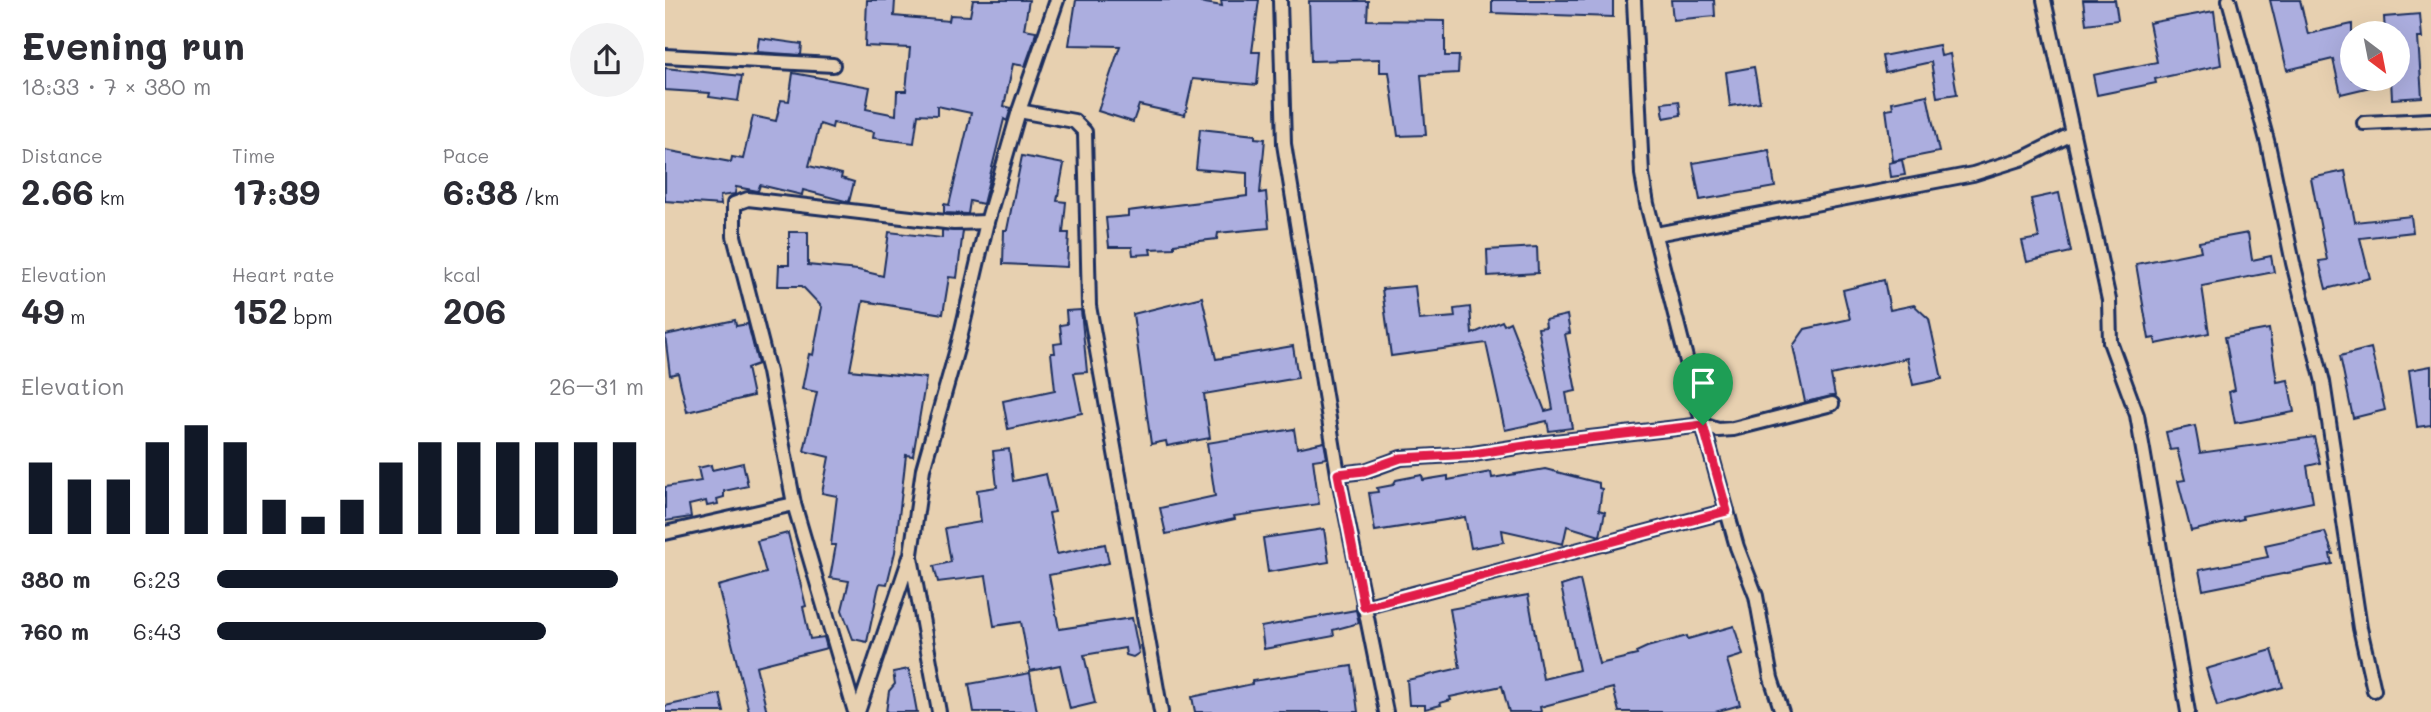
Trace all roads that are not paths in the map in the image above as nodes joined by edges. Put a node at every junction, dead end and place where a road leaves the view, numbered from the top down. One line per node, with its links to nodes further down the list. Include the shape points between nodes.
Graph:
1 (1057, 0): 8 (street)
2 (1280, 0): 16 (street, via 1284,144)
3 (1634, 0): 13 (street, via 1642,174)
4 (2044, 0): 11 (street)
5 (2229, 0): 22 (street, via 2323,382 2360,628)
6 (665, 56): 7 (street)
7 (833, 65)
8 (1019, 111): 12 (street); 26 (street, via 1074,121 1085,132 1089,306)
9 (2431, 120): 10 (street)
10 (2364, 123)
11 (2072, 134): 13 (street, via 2024,158 1973,174); 28 (street, via 2109,300 2110,342 2137,415)
12 (986, 222): 17 (street, via 748,199 734,204 734,236 769,372); 20 (street, via 923,469)
13 (1656, 234): 15 (street)
14 (1832, 404): 15 (street, via 1733,429)
15 (1703, 425): 16 (street, via 1473,454 1401,458); 18 (street)
16 (1338, 474): 21 (street)
17 (794, 504): 19 (street); 24 (street)
18 (1727, 511): 21 (street); 23 (street, via 1756,596)
19 (665, 533)
20 (911, 554): 24 (street); 25 (street)
21 (1364, 607): 27 (street)
22 (2374, 690)
23 (1777, 711)
24 (856, 712)
25 (939, 712)
26 (1161, 712)
27 (1386, 712)
28 (2187, 712)

